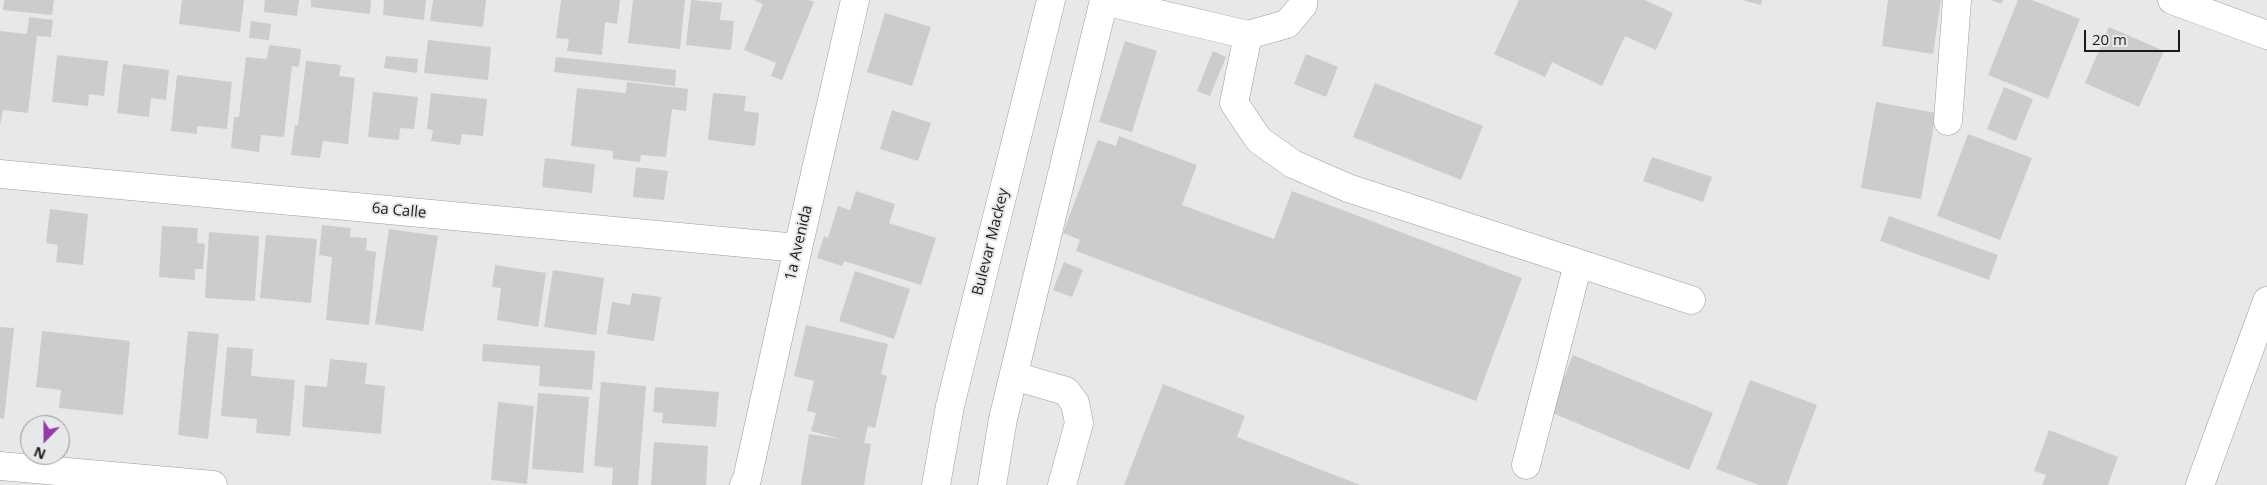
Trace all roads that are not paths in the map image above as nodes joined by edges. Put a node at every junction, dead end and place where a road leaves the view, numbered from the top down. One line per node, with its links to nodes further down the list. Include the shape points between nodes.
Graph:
1 (856, 0): 11 (street, 1a Avenida)
2 (1051, 0): 20 (street, Bulevar Mackey, via 950,406)
3 (1104, 0): 7 (street); 15 (street)
4 (1304, 0): 7 (street, via 1287,24)
5 (1957, 0): 9 (street)
6 (2172, 0): 8 (street)
7 (1248, 35): 12 (street, via 1234,104 1259,140 1286,159 1348,188)
8 (2267, 35)
9 (1948, 121)
10 (0, 174): 11 (street, 6a Calle)
11 (798, 248): 19 (street, 1a Avenida)
12 (1578, 264): 13 (street); 16 (street)
13 (1691, 300)
14 (2267, 301): 23 (street)
15 (1014, 376): 21 (street); 22 (street, via 1066,391 1075,403 1079,423)
16 (1526, 465)
17 (0, 466): 18 (street)
18 (213, 485)
19 (744, 485)
20 (936, 485)
21 (992, 485)
22 (1062, 485)
23 (2200, 485)

